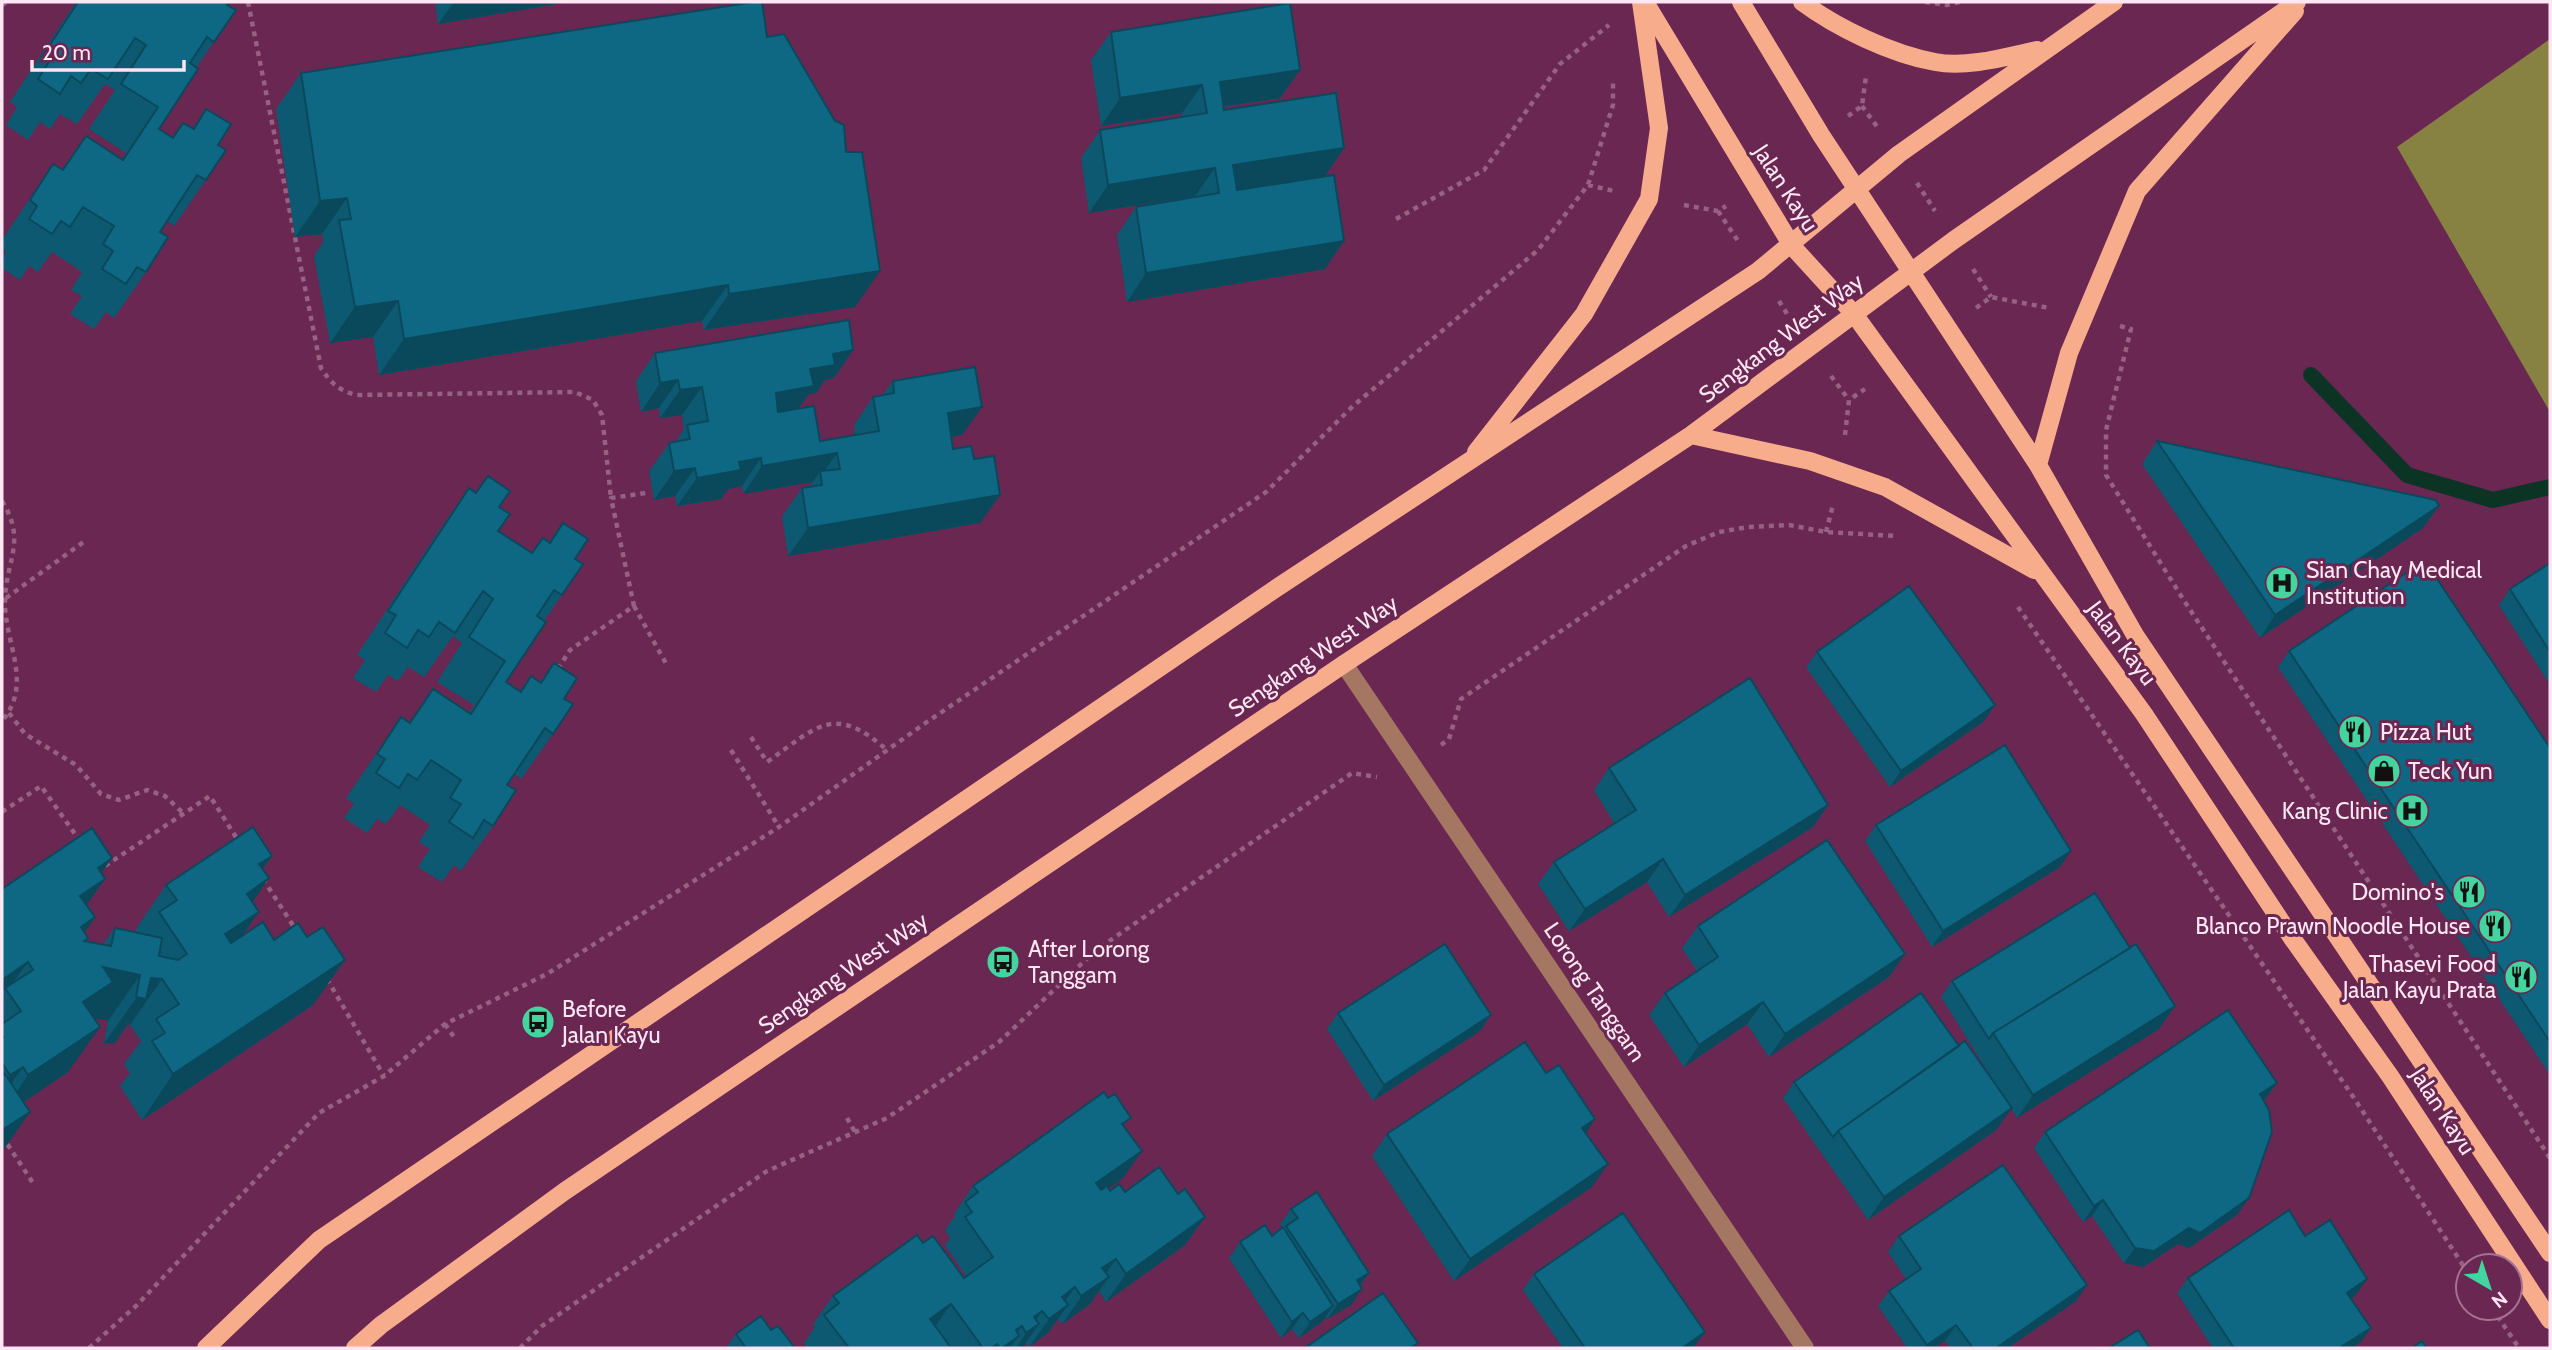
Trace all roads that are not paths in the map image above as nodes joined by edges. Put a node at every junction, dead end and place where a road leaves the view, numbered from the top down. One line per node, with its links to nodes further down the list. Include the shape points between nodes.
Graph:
1 (1643, 2): 9 (main road, Jalan Kayu); 13 (main road, via 1660,128 1649,199 1584,314)
2 (1741, 2): 8 (main road, Jalan Kayu)
3 (1802, 2): 7 (main road, via 1833,24 1936,62 1988,61)
4 (2114, 2): 7 (main road)
5 (2297, 2): 10 (main road, Sengkang West Way)
6 (2304, 2): 14 (main road, via 2137,191 2069,353)
7 (2044, 49): 8 (main road)
8 (1857, 189): 9 (main road); 10 (main road, Jalan Kayu)
9 (1792, 246): 11 (main road, Jalan Kayu); 13 (main road)
10 (1912, 272): 11 (main road, Sengkang West Way); 14 (main road, Jalan Kayu)
11 (1854, 314): 12 (main road, Sengkang West Way); 15 (main road, Jalan Kayu)
12 (1691, 435): 15 (main road, via 1810,461 1885,487); 16 (main road, Sengkang West Way)
13 (1465, 465): 19 (main road, via 319,1240)
14 (2038, 465): 17 (main road, Jalan Kayu, via 2135,635)
15 (2040, 573): 18 (main road, Jalan Kayu, via 2144,714)
16 (1343, 664): 20 (main road, Sengkang West Way, via 565,1191); 21 (street, Lorong Tanggam)
17 (2550, 1253)
18 (2550, 1320)
19 (206, 1348)
20 (355, 1348)
21 (1805, 1348)

